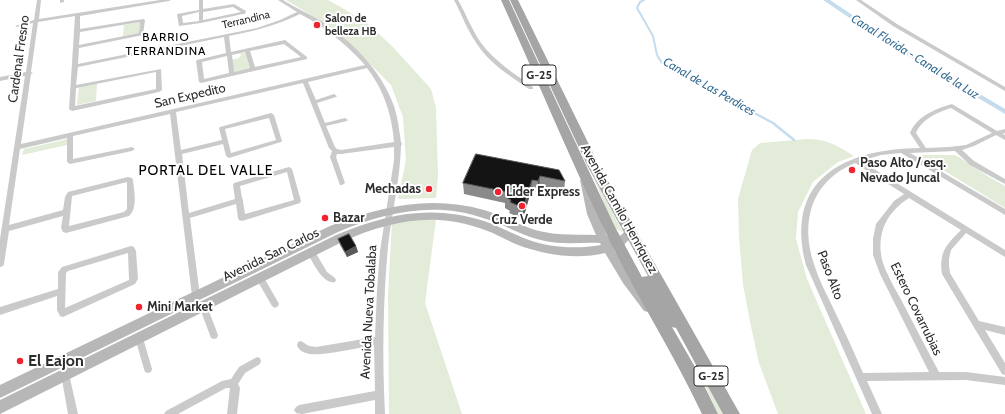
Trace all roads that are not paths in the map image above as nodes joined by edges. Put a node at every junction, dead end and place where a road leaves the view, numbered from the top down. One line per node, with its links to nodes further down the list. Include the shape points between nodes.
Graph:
1 (39, 0): 12 (street, Cardenal Fresno)
2 (169, 0): 11 (street)
3 (201, 0): 9 (street)
4 (280, 0): 10 (street, Avenida Nueva Tobalaba)
5 (456, 0): 30 (street, via 474,36 490,57 498,66)
6 (505, 0): 64 (main road, Avenida Camilo Henríquez / G-25, via 584,174)
7 (514, 0): 62 (main road, Avenida Camilo Henríquez / G-25, via 594,167)
8 (858, 0): 31 (street, via 895,25)
9 (200, 10): 13 (street); 13 (street, via 180,14 181,25); 13 (street, via 234,5 244,11)
10 (301, 12): 17 (street, Terrandina, via 274,24); 23 (street, Avenida Nueva Tobalaba, via 332,32)
11 (78, 14): 12 (street); 16 (street)
12 (37, 21): 15 (street); 25 (street, Cardenal Fresno)
13 (202, 22)
14 (120, 24): 16 (street); 18 (street); 18 (street, via 143,20 141,34)
15 (17, 26)
16 (78, 31): 19 (street)
17 (226, 35): 21 (street); 22 (street, Terrandina)
18 (119, 38): 19 (street)
19 (77, 46): 22 (street)
20 (247, 50): 21 (street); 24 (street); 24 (street, via 285,42 305,58)
21 (228, 54): 26 (street); 26 (street, via 199,61 201,81)
22 (76, 66): 29 (street)
23 (368, 66): 28 (street, San Expedito); 42 (street, Avenida Nueva Tobalaba, via 390,104)
24 (253, 69): 26 (street)
25 (30, 73): 27 (street); 43 (street, Cardenal Fresno)
26 (232, 74)
27 (0, 80)
28 (305, 80): 33 (street); 34 (street, San Expedito)
29 (74, 88): 29 (street, via 151,72 159,70 159,90 72,109)
30 (531, 88)
31 (1005, 89)
32 (334, 96): 33 (street)
33 (314, 102): 36 (street)
34 (173, 111): 39 (street, San Expedito); 49 (street)
35 (345, 120): 36 (street)
36 (323, 126): 47 (street)
37 (1005, 131): 38 (street, Paso Alto)
38 (996, 133): 40 (street); 45 (street, Paso Alto, via 973,146); 46 (street, via 958,109 946,107 914,127 913,133)
39 (70, 135): 43 (street, San Expedito); 44 (street, via 70,162)
40 (1005, 137)
41 (225, 141): 41 (street, via 222,128 271,115 279,141 229,156); 49 (street)
42 (399, 144): 47 (street); 57 (street, Avenida Nueva Tobalaba)
43 (18, 147): 59 (street, Cardenal Fresno)
44 (132, 148)
45 (957, 149): 46 (street, Paso Alto); 51 (street, via 972,163)
46 (924, 150): 48 (street, Paso Alto)
47 (334, 151): 52 (street, via 333,157)
48 (902, 151): 50 (street, Paso Alto); 56 (street)
49 (178, 153): 58 (street)
50 (856, 161): 53 (street); 87 (street, Paso Alto, via 840,167 823,180 804,222 810,264)
51 (1005, 182)
52 (342, 183)
53 (910, 194): 61 (street); 86 (street, Estero Covarrubias, via 896,203 880,224 877,255 884,274)
54 (240, 200): 54 (street, via 242,218 298,201 289,169 236,185); 58 (street)
55 (66, 212): 55 (street, via 65,228 70,230 126,214 131,208 130,180 124,179 74,192 68,197); 60 (street)
56 (1005, 212)
57 (389, 215): 63 (main road, Avenida San Carlos, via 426,205 462,208 485,214 530,233); 65 (main road, Avenida San Carlos, via 453,217 483,224 537,247); 66 (main road, Avenida San Carlos); 72 (main road, Avenida San Carlos, via 362,217 334,229); 80 (street, Avenida Nueva Tobalaba, via 382,273)
58 (186, 216): 72 (street)
59 (3, 220): 60 (street, Cardenal Fresno)
60 (5, 229): 68 (street, Cardenal Fresno)
61 (966, 229): 67 (street); 75 (street, via 945,252 943,261 949,279)
62 (631, 232): 64 (main road); 79 (main road, Avenida Camilo Henríquez / G-25)
63 (566, 240): 64 (main road, Avenida San Carlos); 65 (main road, via 568,246)
64 (610, 244): 65 (main road, Avenida San Carlos); 79 (main road, via 631,253 656,298); 98 (main road, Avenida Camilo Henríquez / G-25, via 660,321 690,372)
65 (565, 251)
66 (311, 252): 69 (main road, Avenida San Carlos); 70 (street, via 324,274)
67 (1005, 254)
68 (0, 264)
69 (260, 278): 72 (main road, Avenida San Carlos); 73 (street)
70 (332, 280)
71 (61, 291): 71 (street, via 63,313 128,285 134,279 132,251 126,250 65,269 62,272); 74 (street)
72 (199, 301): 77 (street); 78 (main road, Avenida San Carlos); 90 (main road, Avenida San Carlos)
73 (275, 304)
74 (0, 311)
75 (976, 324): 76 (street); 84 (street)
76 (1005, 331)
77 (214, 335)
78 (139, 338): 83 (street); 85 (main road, Avenida San Carlos)
79 (691, 339): 99 (main road, Avenida Camilo Henríquez / G-25)
80 (379, 340): 81 (street, via 316,351 307,350); 91 (street, Avenida Nueva Tobalaba)
81 (301, 345)
82 (257, 361): 89 (street, via 242,370)
83 (148, 370)
84 (1005, 371)
85 (65, 374): 92 (main road, Avenida San Carlos); 94 (street)
86 (936, 376): 87 (street); 88 (street, via 966,376)
87 (861, 377): 100 (street, Paso Alto)
88 (1005, 381)
89 (233, 384): 95 (street, via 225,384); 96 (street, via 235,388)
90 (0, 392)
91 (379, 395): 93 (street); 97 (street, Avenida Nueva Tobalaba)
92 (0, 406)
93 (299, 410)
94 (73, 414)
95 (169, 414)
96 (232, 414)
97 (380, 414)
98 (710, 414)
99 (732, 414)
100 (877, 414)

